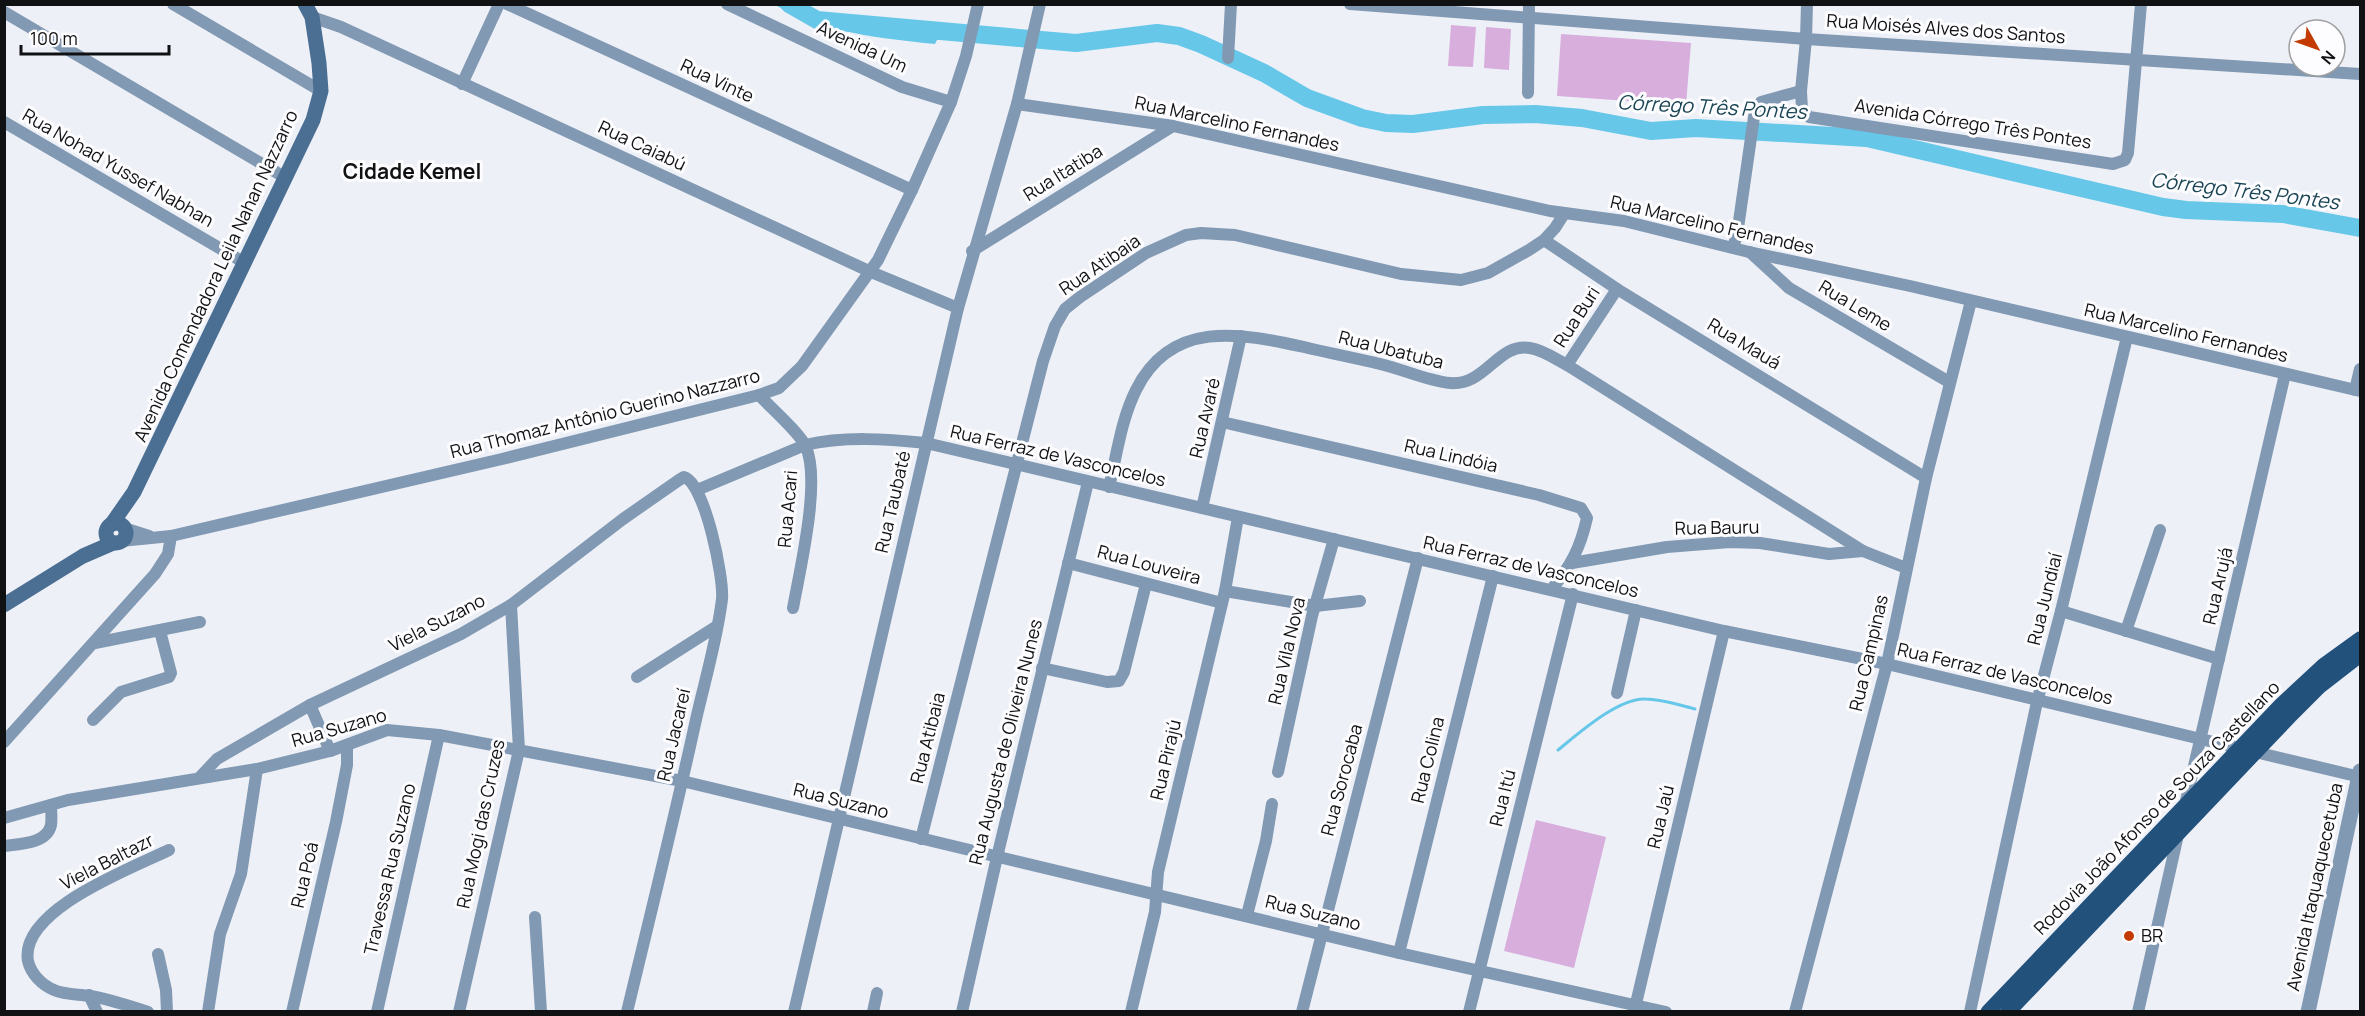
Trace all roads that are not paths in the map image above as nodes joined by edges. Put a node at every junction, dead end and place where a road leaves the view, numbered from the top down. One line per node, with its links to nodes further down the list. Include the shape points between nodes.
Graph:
1 (173, 4): 20 (street)
2 (499, 4): 19 (street)
3 (507, 4): 28 (street, Rua Vinte)
4 (727, 4): 23 (street, Avenida Um, via 902,87)
5 (978, 4): 23 (street, Rua Thomaz Antônio Guerino Nazzarro)
6 (1040, 4): 24 (street, Rua Taubaté)
7 (1231, 4): 16 (street)
8 (1350, 4): 14 (street, Rua Moisés Alves dos Santos)
9 (1529, 4): 14 (street)
10 (1807, 4): 15 (street)
11 (2141, 4): 17 (street)
12 (309, 11): 19 (street, Rua Caiabú); 20 (main road, Avenida Comendadora Leila Nahan Nazzarro)
13 (4, 12): 27 (street)
14 (1529, 18): 15 (street, Rua Moisés Alves dos Santos); 22 (street)
15 (1806, 39): 17 (street, Rua Moisés Alves dos Santos); 21 (street)
16 (1228, 58)
17 (2136, 59): 18 (street, Rua Moisés Alves dos Santos); 21 (street, Avenida Córrego Três Pontes, via 2128,153 2125,160 2113,164 1809,117 1802,109)
18 (2361, 74)
19 (462, 84): 35 (street, Rua Caiabú)
20 (321, 91): 27 (main road, Avenida Comendadora Leila Nahan Nazzarro, via 309,131)
21 (1800, 91): 31 (street, via 1761,102 1755,110)
22 (1528, 93)
23 (951, 102): 28 (street, Rua Thomaz Antônio Guerino Nazzarro)
24 (1017, 104): 26 (street, Rua Marcelino Fernandes); 32 (street, Rua Taubaté)
25 (4, 122): 34 (street, Rua Nohad Yussef Nabhan)
26 (1173, 126): 29 (street, Rua Marcelino Fernandes); 32 (street, Rua Itatiba)
27 (286, 178): 34 (main road, Avenida Comendadora Leila Nahan Nazzarro)
28 (912, 190): 35 (street, Rua Thomaz Antônio Guerino Nazzarro)
29 (1564, 214): 30 (street, Rua Atibaia); 31 (street, Rua Marcelino Fernandes, via 1624,220)
30 (1544, 240): 36 (street, Rua Mauá); 50 (street, Rua Atibaia, via 1488,273 1461,280 1401,274 1235,235 1186,235 1146,253 1065,309 1052,335)
31 (1733, 247): 33 (street, Rua Marcelino Fernandes)
32 (972, 251): 38 (street, Rua Taubaté)
33 (1749, 252): 37 (street, Rua Marcelino Fernandes); 44 (street, Rua Leme, via 1789,288)
34 (245, 263): 58 (main road, Avenida Comendadora Leila Nahan Nazzarro)
35 (871, 272): 38 (street, Rua Caiabú); 46 (street, Rua Thomaz Antônio Guerino Nazzarro, via 795,372 779,388)
36 (1617, 289): 41 (street, Rua Buri); 51 (street, Rua Mauá)
37 (1971, 301): 40 (street, Rua Marcelino Fernandes); 44 (street, Rua Campinas)
38 (958, 308): 48 (street, Rua Taubaté)
39 (1241, 336): 41 (street, Rua Ubatuba, via 1381,364 1450,383 1475,378 1517,347 1531,348); 47 (street, Rua Avaré); 53 (street, Rua Ubatuba, via 1206,335 1158,357 1136,389 1125,417)
40 (2127, 337): 43 (street, Rua Marcelino Fernandes); 77 (street, Rua Jundiaí)
41 (1567, 365): 61 (street, Rua Ubatuba)
42 (2361, 369): 45 (street)
43 (2285, 374): 45 (street, Rua Marcelino Fernandes); 86 (street, Rua Arujá)
44 (1949, 382): 51 (street, Rua Campinas)
45 (2358, 391)
46 (759, 395): 49 (street, Rua Acari); 59 (street, Rua Thomaz Antônio Guerino Nazzarro)
47 (1222, 422): 55 (street, Rua Avaré); 64 (street, Rua Lindóia, via 1581,508 1587,518)
48 (926, 443): 49 (street, Rua Ferraz de Vasconcelos, via 855,440); 50 (street, Rua Ferraz de Vasconcelos); 111 (street, Rua Taubaté)
49 (805, 445): 54 (street, Rua Ferraz de Vasconcelos); 75 (street, Rua Acari, via 810,460 808,514)
50 (1015, 465): 52 (street, Rua Ferraz de Vasconcelos); 113 (street, Rua Atibaia)
51 (1926, 478): 65 (street, Rua Campinas)
52 (1088, 482): 53 (street, Rua Ferraz de Vasconcelos); 63 (street, Rua Augusta de Oliveira Nunes)
53 (1109, 487): 55 (street, Rua Ferraz de Vasconcelos)
54 (697, 490): 73 (street, Viela Suzano, via 689,479 679,480); 79 (street, Rua Jacareí, via 718,551 722,597)
55 (1202, 508): 56 (street, Rua Ferraz de Vasconcelos)
56 (1238, 517): 60 (street, Rua Ferraz de Vasconcelos); 70 (street, Rua Pirajú)
57 (2160, 530): 82 (street)
58 (116, 532): 59 (street, Rua Thomaz Antônio Guerino Nazzarro); 72 (main road, Avenida Comendadora Leila Nahan Nazzarro)
59 (171, 536): 84 (street, via 163,564)
60 (1334, 539): 62 (street, Rua Ferraz de Vasconcelos); 74 (street, Rua Vila Nova)
61 (1863, 551): 64 (street, Rua Bauru, via 1829,554 1730,542 1667,547); 65 (street, Rua Ubatuba)
62 (1418, 558): 66 (street, Rua Ferraz de Vasconcelos); 120 (street, Rua Sorocaba)
63 (1068, 563): 67 (street, Rua Louveira); 88 (street, Rua Augusta de Oliveira Nunes)
64 (1572, 563): 68 (street, Rua Lindóia)
65 (1906, 568): 87 (street, Rua Campinas)
66 (1492, 576): 68 (street, Rua Ferraz de Vasconcelos); 121 (street, Rua Colina)
67 (1146, 584): 70 (street, Rua Louveira); 88 (street, via 1119,681)
68 (1552, 589): 69 (street, Rua Ferraz de Vasconcelos)
69 (1573, 594): 76 (street, Rua Ferraz de Vasconcelos); 123 (street, Rua Itú)
70 (1223, 597): 74 (street, Rua Louveira); 117 (street, Rua Pirajú)
71 (1360, 600): 74 (street, Rua Louveira)
72 (4, 605)
73 (512, 605): 92 (street, Viela Suzano); 99 (street, Rua Mogi das Cruzes)
74 (1316, 606): 103 (street, Rua Vila Nova)
75 (793, 608)
76 (1636, 610): 81 (street, Rua Ferraz de Vasconcelos); 90 (street)
77 (2061, 611): 82 (street); 91 (street, Rua Jundiaí)
78 (200, 622): 80 (street)
79 (717, 626): 89 (street); 106 (street, Rua Jacareí)
80 (160, 631): 84 (street); 93 (street, via 169,677 121,692)
81 (1724, 631): 87 (street, Rua Ferraz de Vasconcelos); 126 (street, Rua Jaú)
82 (2126, 631): 86 (street)
83 (2361, 639): 98 (main road, Rodovia João Afonso de Souza Castellano, via 2309,678)
84 (95, 643): 96 (street)
85 (2361, 655): 101 (main road, Rodovia João Afonso de Souza Castellano, via 2320,686)
86 (2219, 659): 95 (street, Rua Arujá)
87 (1887, 664): 91 (street, Rua Ferraz de Vasconcelos); 143 (street, Rua Campinas)
88 (1042, 668): 116 (street, Rua Augusta de Oliveira Nunes)
89 (637, 676)
90 (1617, 693)
91 (2037, 702): 95 (street, Rua Ferraz de Vasconcelos); 144 (street, Rua Jundiaí)
92 (310, 705): 100 (street); 105 (street, Viela Suzano, via 217,759)
93 (93, 720)
94 (439, 735): 97 (street, Rua Suzano, via 387,730); 99 (street, Rua Suzano); 132 (street, Travessa Rua Suzano)
95 (2201, 738): 98 (street, Rua Ferraz de Vasconcelos); 109 (street, Rua Arujá)
96 (4, 742)
97 (346, 745): 100 (street, Rua Suzano); 131 (street, Rua Poá, via 347,765 336,822)
98 (2240, 747): 101 (street, Rua Ferraz de Vasconcelos); 109 (main road, Rodovia João Afonso de Souza Castellano)
99 (519, 750): 106 (street, Rua Suzano); 133 (street, Rua Mogi das Cruzes)
100 (330, 751): 102 (street, Rua Suzano)
101 (2256, 751): 104 (street, Rua Ferraz de Vasconcelos); 112 (main road, Rodovia João Afonso de Souza Castellano)
102 (256, 769): 105 (street, Rua Suzano); 130 (street, via 241,874 220,934)
103 (1278, 771)
104 (2360, 775): 148 (street, Avenida Itaquaquecetuba)
105 (200, 777): 108 (street, Rua Suzano)
106 (682, 781): 111 (street, Rua Suzano); 135 (street, Rua Jacareí)
107 (1272, 804): 118 (street)
108 (51, 805): 110 (street, Rua Suzano); 114 (street, via 51,825 43,837)
109 (2185, 805): 145 (main road, Rodovia João Afonso de Souza Castellano)
110 (4, 818)
111 (838, 818): 113 (street, Rua Suzano); 136 (street, Rua Taubaté)
112 (2178, 835): 146 (main road, Rodovia João Afonso de Souza Castellano); 147 (street)
113 (921, 839): 116 (street, Rua Suzano)
114 (4, 846)
115 (169, 850): 125 (street, Viela Baltazr, via 56,909 30,941 29,966 40,982 54,990)
116 (997, 857): 117 (street, Rua Suzano); 138 (street, Rua Augusta de Oliveira Nunes)
117 (1156, 894): 118 (street, Rua Suzano); 139 (street, Rua Pirajú)
118 (1247, 915): 120 (street, Rua Suzano)
119 (535, 917): 134 (street)
120 (1321, 933): 121 (street, Rua Suzano); 140 (street, Rua Sorocaba)
121 (1399, 953): 123 (street, Rua Suzano)
122 (158, 954): 129 (street)
123 (1478, 970): 126 (street, Rua Suzano); 141 (street, Rua Itú)
124 (877, 993): 137 (street)
125 (89, 995): 127 (street); 128 (street, Viela Baltazr)
126 (1635, 1008): 142 (street, Rua Suzano)
127 (97, 1011)
128 (148, 1011)
129 (167, 1011)
130 (208, 1011)
131 (292, 1011)
132 (377, 1011)
133 (459, 1011)
134 (541, 1011)
135 (627, 1011)
136 (794, 1011)
137 (873, 1011)
138 (962, 1011)
139 (1131, 1011)
140 (1302, 1011)
141 (1469, 1011)
142 (1666, 1011)
143 (1795, 1011)
144 (1970, 1011)
145 (1988, 1011)
146 (2008, 1011)
147 (2138, 1011)
148 (2308, 1011)

